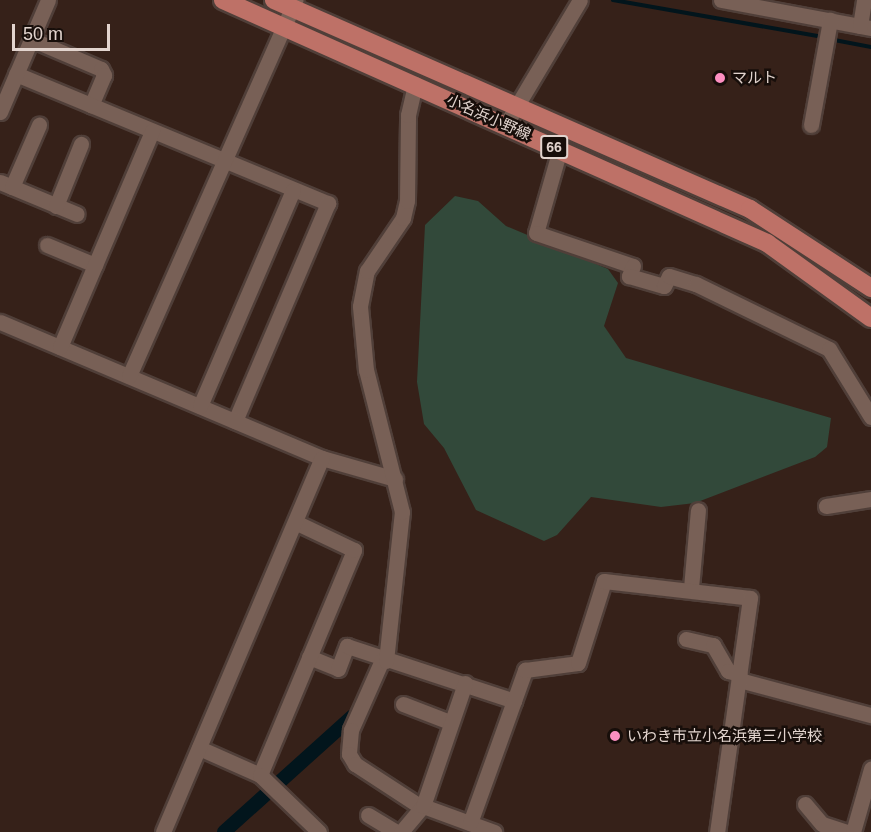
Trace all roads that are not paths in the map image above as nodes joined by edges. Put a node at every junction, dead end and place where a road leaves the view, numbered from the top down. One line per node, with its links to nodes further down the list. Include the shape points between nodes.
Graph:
1 (48, 0): 11 (street)
2 (223, 0): 9 (main road, 小名浜小野線 / 66)
3 (274, 0): 7 (main road, 小名浜小野線 / 66)
4 (580, 0): 14 (street)
5 (721, 0): 8 (street)
6 (864, 0): 10 (street)
7 (294, 4): 9 (street); 14 (main road, 小名浜小野線 / 66)
8 (830, 20): 10 (street); 19 (street)
9 (285, 27): 13 (main road, 小名浜小野線 / 66); 23 (street)
10 (866, 27)
11 (31, 39): 12 (street); 15 (street, via 101,69 104,75)
12 (16, 74): 15 (street); 16 (street)
13 (416, 84): 17 (main road, 小名浜小野線 / 66); 39 (street, via 408,115 407,201 403,218 367,271 360,306 366,370)
14 (515, 103): 17 (street); 30 (main road, 小名浜小野線 / 66, via 750,209)
15 (91, 105): 20 (street)
16 (0, 112)
17 (506, 124): 22 (main road, 小名浜小野線 / 66)
18 (39, 125): 24 (street)
19 (811, 125)
20 (152, 131): 23 (street); 29 (street)
21 (81, 144): 26 (street)
22 (560, 149): 31 (main road, 小名浜小野線 / 66, via 767,243); 36 (street, via 536,233 633,266 629,276 664,286 669,276 696,284 829,350)
23 (224, 160): 25 (street); 34 (street)
24 (6, 185): 26 (street)
25 (293, 190): 35 (street); 37 (street, via 328,203)
26 (56, 206): 27 (street)
27 (76, 214)
28 (47, 245): 29 (street)
29 (95, 265): 33 (street)
30 (871, 288)
31 (871, 318)
32 (0, 322): 33 (street)
33 (60, 347): 34 (street)
34 (129, 376): 35 (street)
35 (200, 406): 37 (street)
36 (871, 417)
37 (235, 421): 38 (street)
38 (322, 458): 39 (street); 43 (street)
39 (394, 479): 47 (street, via 402,512)
40 (871, 499): 41 (street)
41 (826, 506)
42 (698, 510): 44 (street)
43 (295, 522): 46 (street, via 354,550); 54 (street)
44 (691, 588): 48 (street, via 750,598); 50 (street, via 604,581 578,663 525,670)
45 (686, 639): 48 (street, via 713,645 728,671)
46 (309, 657): 47 (street, via 338,669 347,646); 56 (street)
47 (384, 660): 49 (street); 59 (street, via 351,730 349,754 355,764)
48 (740, 677): 52 (street); 67 (street)
49 (465, 682): 50 (street); 53 (street)
50 (514, 701): 61 (street)
51 (403, 704): 53 (street)
52 (871, 715)
53 (450, 722): 59 (street)
54 (199, 748): 56 (street); 62 (street)
55 (871, 769): 57 (street)
56 (261, 775): 63 (street)
57 (867, 801): 69 (street)
58 (805, 804): 68 (street, via 822,824)
59 (422, 806): 61 (street); 65 (street)
60 (368, 815): 64 (street)
61 (470, 823): 66 (street)
62 (163, 832)
63 (319, 832)
64 (396, 832)
65 (401, 832)
66 (494, 832)
67 (717, 832)
68 (846, 832)
69 (853, 832)

